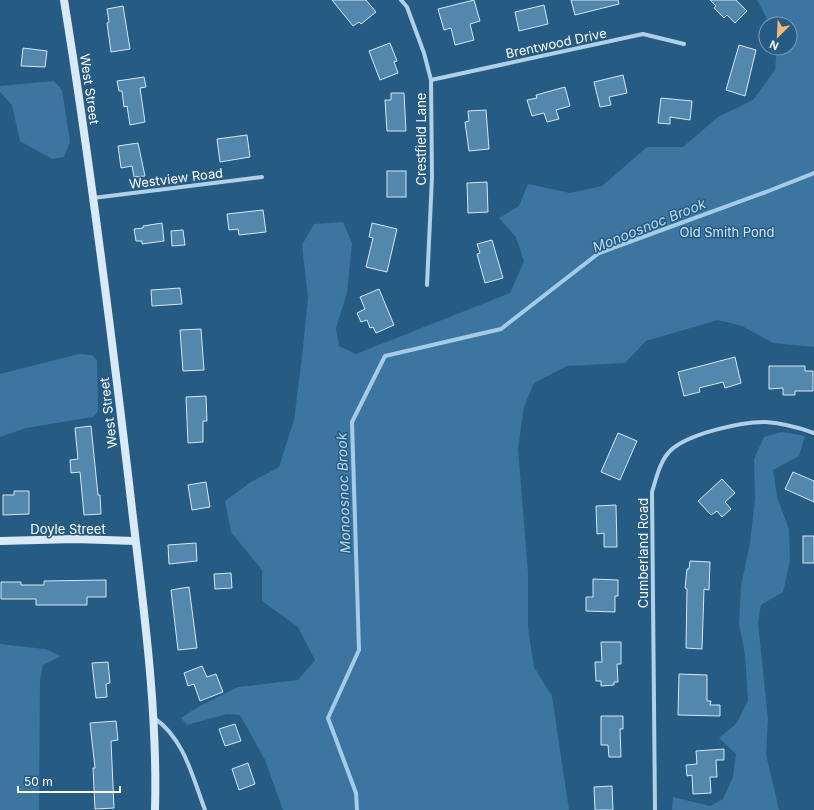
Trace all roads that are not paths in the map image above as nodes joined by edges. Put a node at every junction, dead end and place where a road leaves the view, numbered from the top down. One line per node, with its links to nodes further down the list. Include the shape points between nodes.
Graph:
1 (64, 0): 6 (main road, West Street)
2 (401, 0): 4 (street, Crestfield Lane, via 407,7)
3 (684, 44): 4 (street, Brentwood Drive, via 643,34)
4 (431, 80): 7 (street, Crestfield Lane, via 432,177)
5 (262, 177): 6 (street, Westview Road)
6 (93, 198): 9 (main road, West Street)
7 (427, 284)
8 (814, 433): 14 (street, Cumberland Road, via 767,422 696,435 671,450 658,473 652,492)
9 (135, 541): 10 (main road, Doyle Street, via 75,539); 11 (main road, West Street)
10 (0, 542)
11 (153, 717): 12 (main road, West Street); 13 (street, via 165,725 176,740)
12 (155, 810)
13 (205, 810)
14 (655, 810)

